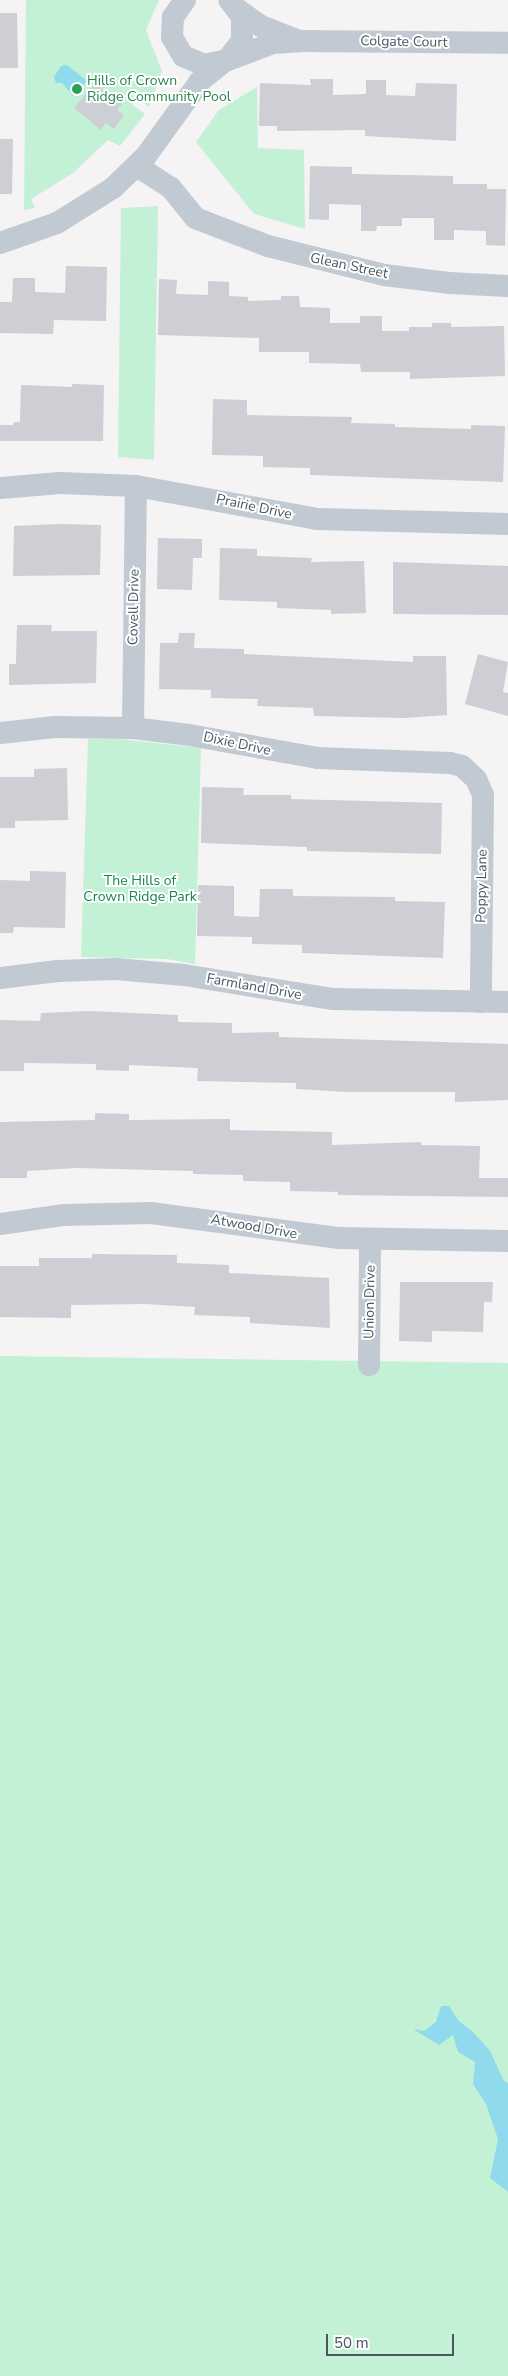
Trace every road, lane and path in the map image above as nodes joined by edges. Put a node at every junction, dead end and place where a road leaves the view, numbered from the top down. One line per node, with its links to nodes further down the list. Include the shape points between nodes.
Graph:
1 (186, 0): 5 (street, via 172,22)
2 (234, 4): 3 (street, Colgate Court, via 260,26); 6 (street, via 244,29 242,41)
3 (299, 41): 4 (street, Colgate Court); 6 (street, Colgate Court, via 273,43)
4 (508, 43)
5 (176, 47): 6 (street, via 193,62 204,65); 7 (street, via 182,80)
6 (226, 60): 7 (street, via 200,82)
7 (176, 114): 8 (street)
8 (137, 166): 9 (street, via 113,188 75,214 33,233); 10 (street, Glean Street, via 171,188 195,218 268,246 342,266 416,280)
9 (0, 243)
10 (508, 286)
11 (136, 486): 12 (street, Prairie Drive, via 60,484); 13 (street, Prairie Drive, via 318,519); 14 (street, Covell Drive)
12 (0, 488)
13 (508, 524)
14 (133, 728): 15 (street, Dixie Drive, via 55,727); 16 (street, Dixie Drive, via 189,734 318,758 450,763)
15 (0, 733)
16 (472, 774): 18 (street, Poppy Lane, via 481,788 483,802)
17 (0, 978): 18 (street, Farmland Drive, via 58,971 116,970 184,975 333,999)
18 (481, 1002): 19 (street, Farmland Drive)
19 (508, 1002)
20 (0, 1224): 21 (street, Atwood Drive, via 64,1215 151,1213 312,1236)
21 (370, 1239): 22 (street, Atwood Drive); 23 (street, Union Drive)
22 (508, 1241)
23 (369, 1365)

